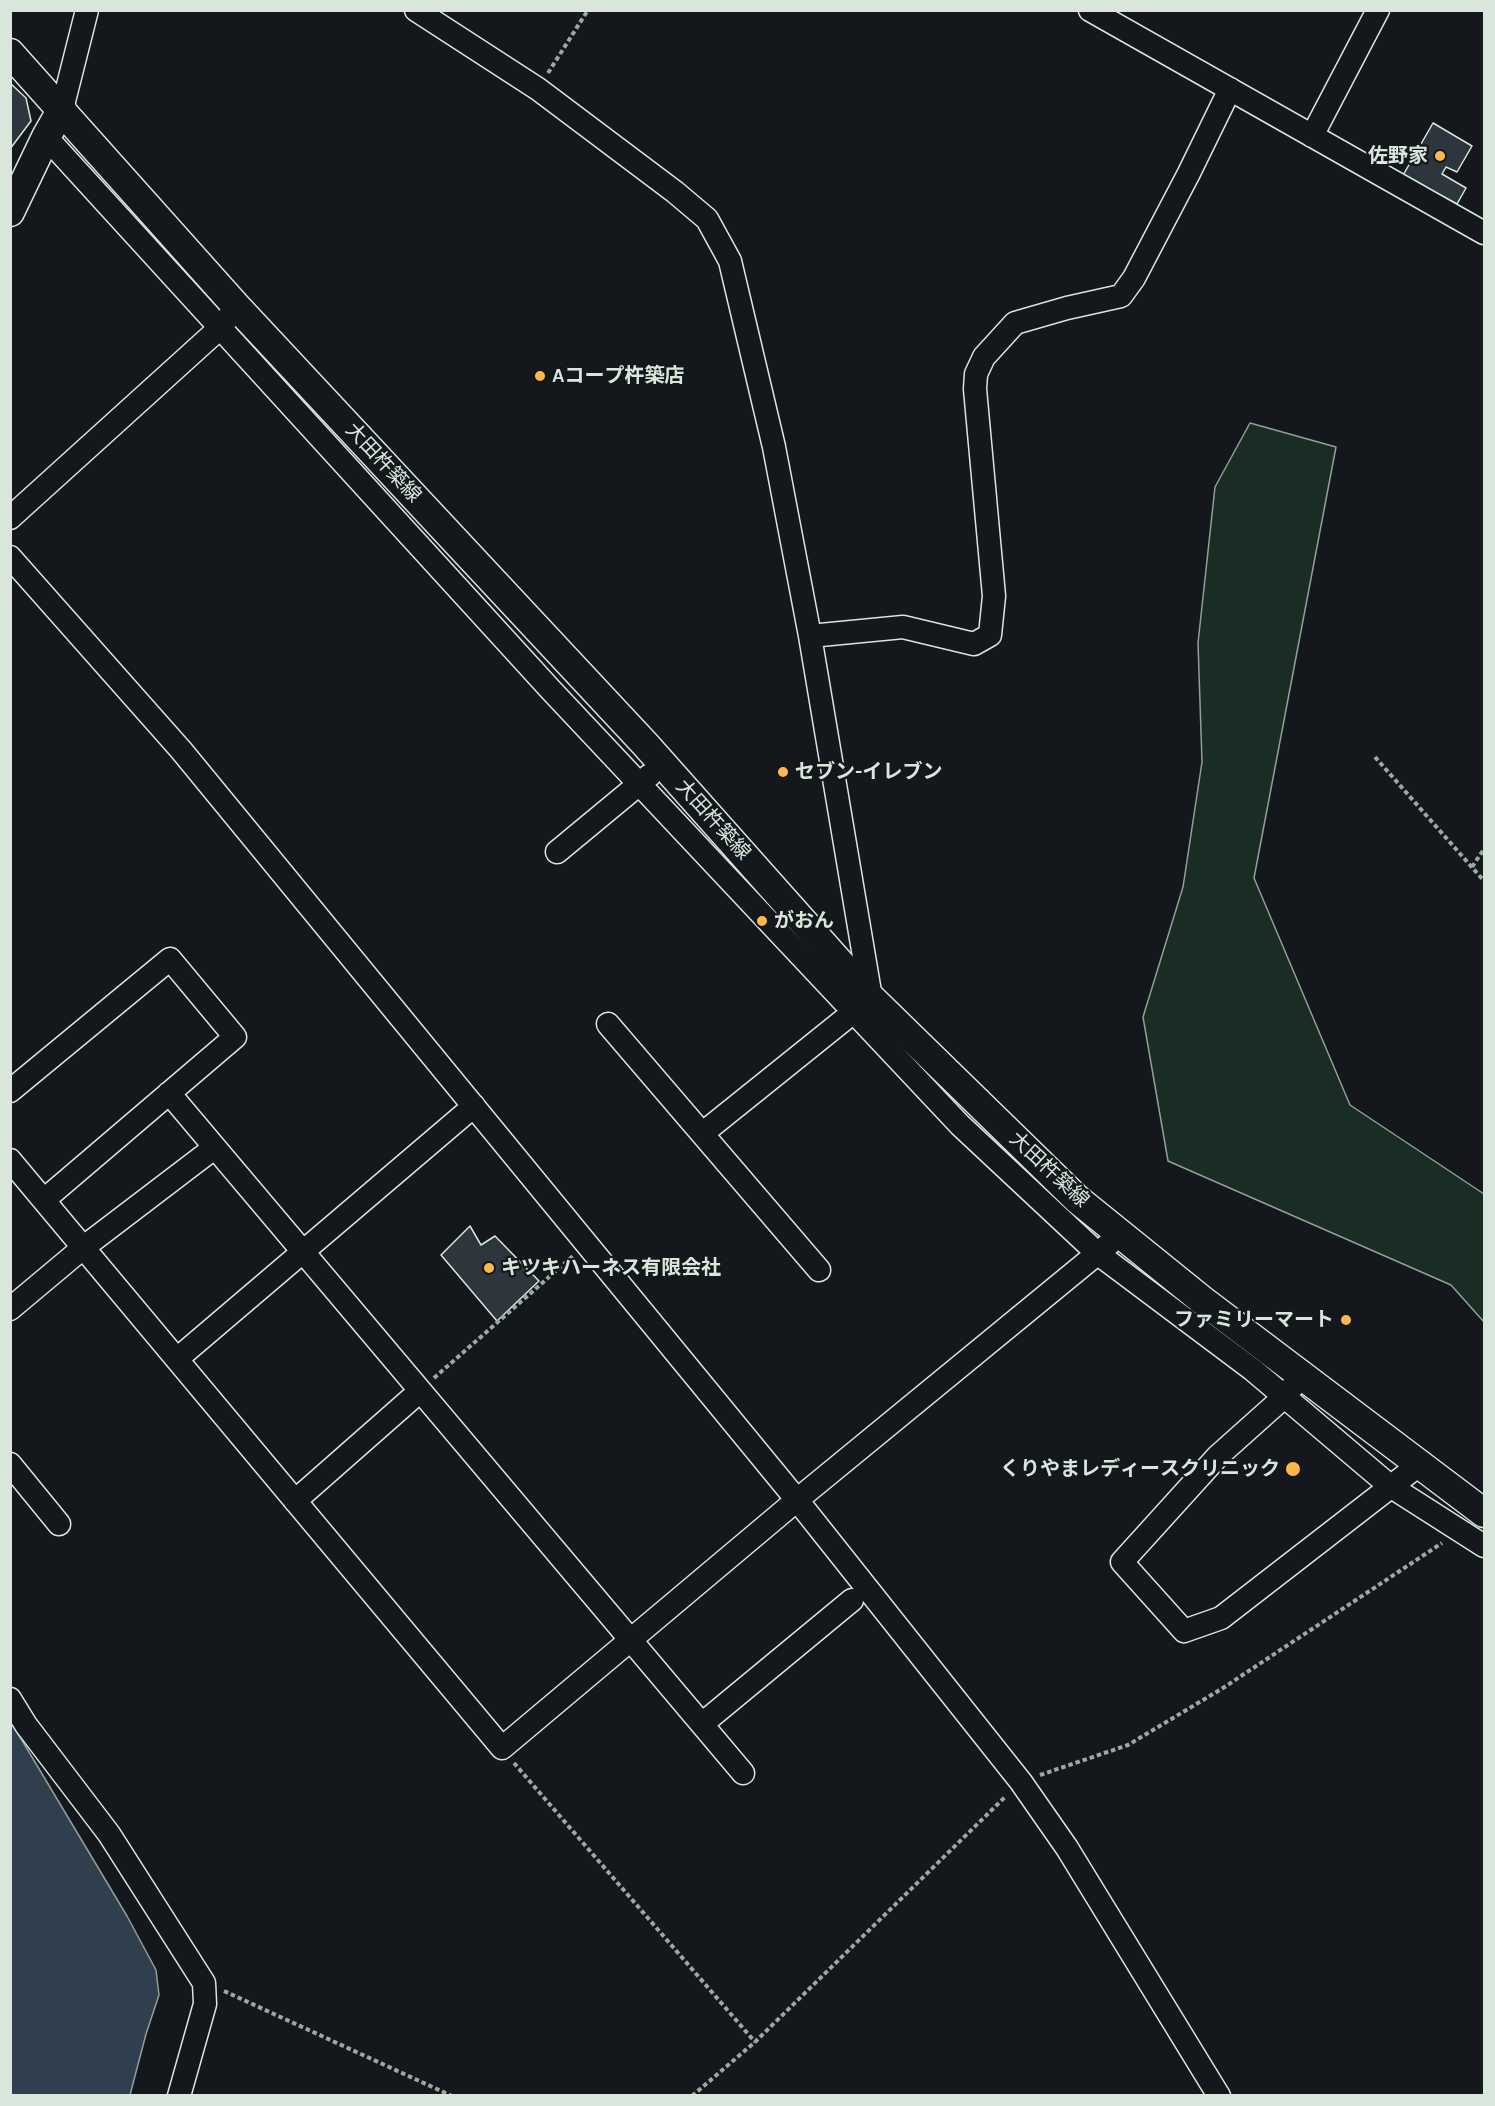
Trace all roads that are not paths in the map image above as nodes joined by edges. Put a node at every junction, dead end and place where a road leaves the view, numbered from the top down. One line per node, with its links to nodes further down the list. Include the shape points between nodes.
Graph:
1 (87, 10): 7 (street)
2 (416, 10): 15 (street, via 538,89 707,219 730,261 774,447)
3 (1090, 10): 6 (street)
4 (1378, 10): 8 (street)
5 (10, 53): 7 (main road, 大田杵築線)
6 (1230, 89): 8 (street); 15 (street, via 1189,174 1121,296 1015,323 984,357 976,374 994,596 990,634 974,644 903,627)
7 (62, 109): 9 (main road); 12 (main road, 大田杵築線)
8 (1312, 136): 11 (street)
9 (46, 137): 10 (main road); 12 (street)
10 (10, 212)
11 (1485, 233)
12 (229, 317): 13 (street); 16 (main road, 大田杵築線); 17 (street, via 550,690)
13 (10, 518)
14 (10, 557): 23 (street, via 181,750)
15 (810, 636): 19 (street)
16 (663, 764): 17 (street); 19 (main road, 大田杵築線)
17 (639, 784): 18 (street); 19 (street)
18 (556, 852)
19 (862, 1004): 24 (street); 28 (main road, 大田杵築線); 31 (street, via 960,1125)
20 (608, 1024): 24 (street)
21 (10, 1091): 22 (street, via 170,959 236,1037)
22 (169, 1093): 25 (street); 27 (street)
23 (474, 1106): 30 (street); 41 (street)
24 (703, 1133): 32 (street)
25 (214, 1148): 29 (street); 30 (street)
26 (10, 1161): 27 (street)
27 (44, 1200): 29 (street)
28 (1120, 1234): 31 (street); 35 (main road, 大田杵築線)
29 (84, 1247): 33 (street); 34 (street)
30 (303, 1251): 34 (street); 36 (street)
31 (1097, 1253): 37 (street); 41 (street)
32 (819, 1270)
33 (10, 1309)
34 (177, 1359): 42 (street)
35 (1302, 1374): 37 (street); 39 (main road, 大田杵築線)
36 (420, 1391): 42 (street); 47 (street)
37 (1284, 1397): 40 (street); 40 (street, via 1218,1456 1122,1562 1184,1631 1221,1618)
38 (10, 1464): 44 (street)
39 (1420, 1464): 40 (street); 43 (main road, 大田杵築線)
40 (1390, 1486): 45 (street)
41 (797, 1500): 47 (street); 52 (street, via 1021,1782 1067,1848)
42 (295, 1501): 47 (street, via 502,1748)
43 (1485, 1513)
44 (58, 1524)
45 (1485, 1546)
46 (852, 1600): 49 (street)
47 (631, 1639): 49 (street)
48 (10, 1699): 51 (street, via 109,1834 204,1983 205,2004)
49 (702, 1724): 50 (street)
50 (743, 1773)
51 (179, 2096)
52 (1219, 2096)

